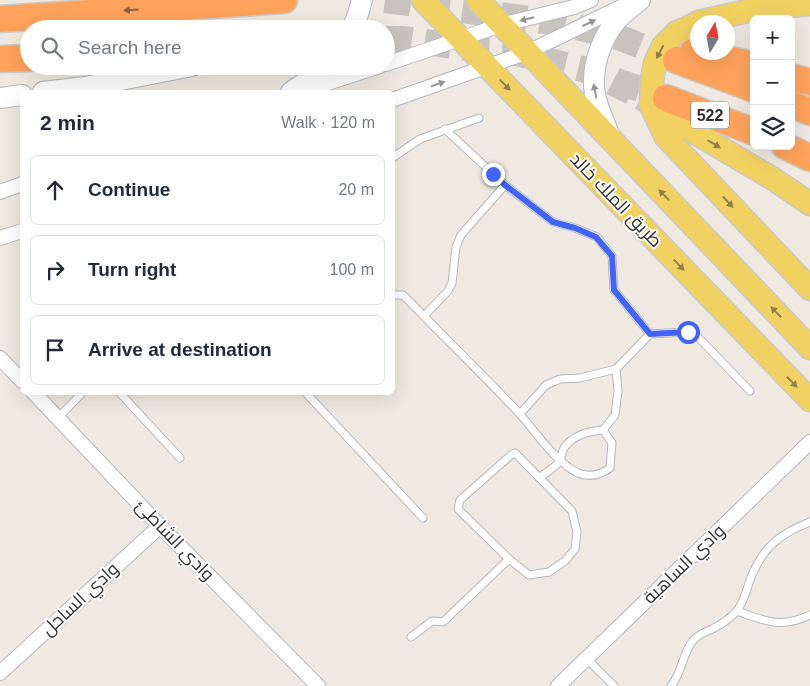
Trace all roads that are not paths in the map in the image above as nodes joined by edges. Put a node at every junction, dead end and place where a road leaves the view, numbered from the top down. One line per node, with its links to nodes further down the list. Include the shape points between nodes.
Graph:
1 (284, 0): 10 (highway, one-way to 10)
2 (362, 0): 11 (street)
3 (423, 0): 14 (main road, طريق الملك خالد)
4 (478, 0): 12 (main road)
5 (590, 0): 12 (street, one-way to 12)
6 (636, 0): 15 (street, one-way to 6)
7 (640, 0): 39 (street, one-way to 7, via 596,97 597,61 603,41 617,20)
8 (810, 4): 9 (main road)
9 (731, 15)
10 (0, 19)
11 (356, 20)
12 (501, 25): 14 (street); 15 (main road)
13 (690, 27): 49 (main road, one-way to 49, via 676,33 663,46 655,63 651,106 657,122 666,137)
14 (461, 40): 18 (street); 20 (main road, طريق الملك خالد)
15 (528, 52): 20 (street); 39 (main road)
16 (20, 58): 17 (highway)
17 (0, 59)
18 (395, 61)
19 (750, 64): 26 (highway, 522, via 682,56)
20 (488, 67): 32 (street, one-way to 20); 62 (main road, طريق الملك خالد, one-way to 62)
21 (146, 75): 27 (street)
22 (314, 75): 28 (street)
23 (352, 75): 29 (street)
24 (795, 78): 25 (highway)
25 (810, 82)
26 (750, 87)
27 (60, 90)
28 (294, 90)
29 (306, 90)
30 (20, 95): 31 (street)
31 (0, 98)
32 (395, 99)
33 (793, 105): 35 (highway)
34 (669, 109): 38 (highway, 522); 46 (main road, one-way to 46)
35 (810, 112)
36 (479, 118): 37 (lane)
37 (445, 129): 41 (lane, via 420,139); 44 (lane)
38 (750, 131)
39 (610, 137): 53 (main road, one-way to 39)
40 (793, 150): 42 (highway)
41 (395, 156)
42 (810, 158)
43 (20, 185): 45 (street)
44 (505, 185): 51 (lane, via 461,235 456,247 452,283); 52 (lane, via 553,222 596,237 612,256 614,290)
45 (0, 192)
46 (810, 204)
47 (20, 231): 48 (street)
48 (0, 238)
49 (810, 289)
50 (395, 295): 51 (lane, via 403,295)
51 (424, 316): 63 (lane)
52 (650, 334): 55 (lane); 57 (lane, via 688,332 696,335)
53 (810, 348)
54 (0, 358): 56 (street)
55 (616, 369): 63 (lane, via 546,385); 65 (lane, via 615,415)
56 (20, 379)
57 (750, 391)
58 (36, 395): 64 (street, وادي الشاطئ)
59 (80, 395): 64 (lane)
60 (122, 395): 67 (lane)
61 (308, 395): 70 (lane)
62 (810, 400)
63 (520, 414): 68 (lane)
64 (58, 418): 72 (street, وادي الشاطئ)
65 (603, 430): 68 (lane, via 578,435 563,449); 68 (lane, via 612,443 610,468 600,475 588,475)
66 (810, 442): 77 (street, وادي الساهية)
67 (180, 458)
68 (560, 461): 69 (lane)
69 (539, 478): 73 (lane, via 572,511 577,532 576,549 549,572 530,575); 73 (lane, via 518,454 513,453 458,505 458,509)
70 (423, 518)
71 (810, 522): 74 (lane, via 788,531 758,561)
72 (160, 526): 78 (street, وادي الساحل); 79 (street, وادي الشاطئ)
73 (509, 559): 76 (lane, via 443,622 432,621)
74 (737, 611): 75 (lane, via 780,624); 82 (lane, via 692,640)
75 (810, 615)
76 (411, 637)
77 (587, 659): 80 (street, وادي الساهية); 81 (lane)
78 (0, 673)
79 (318, 686)
80 (558, 686)
81 (614, 686)
82 (671, 686)

